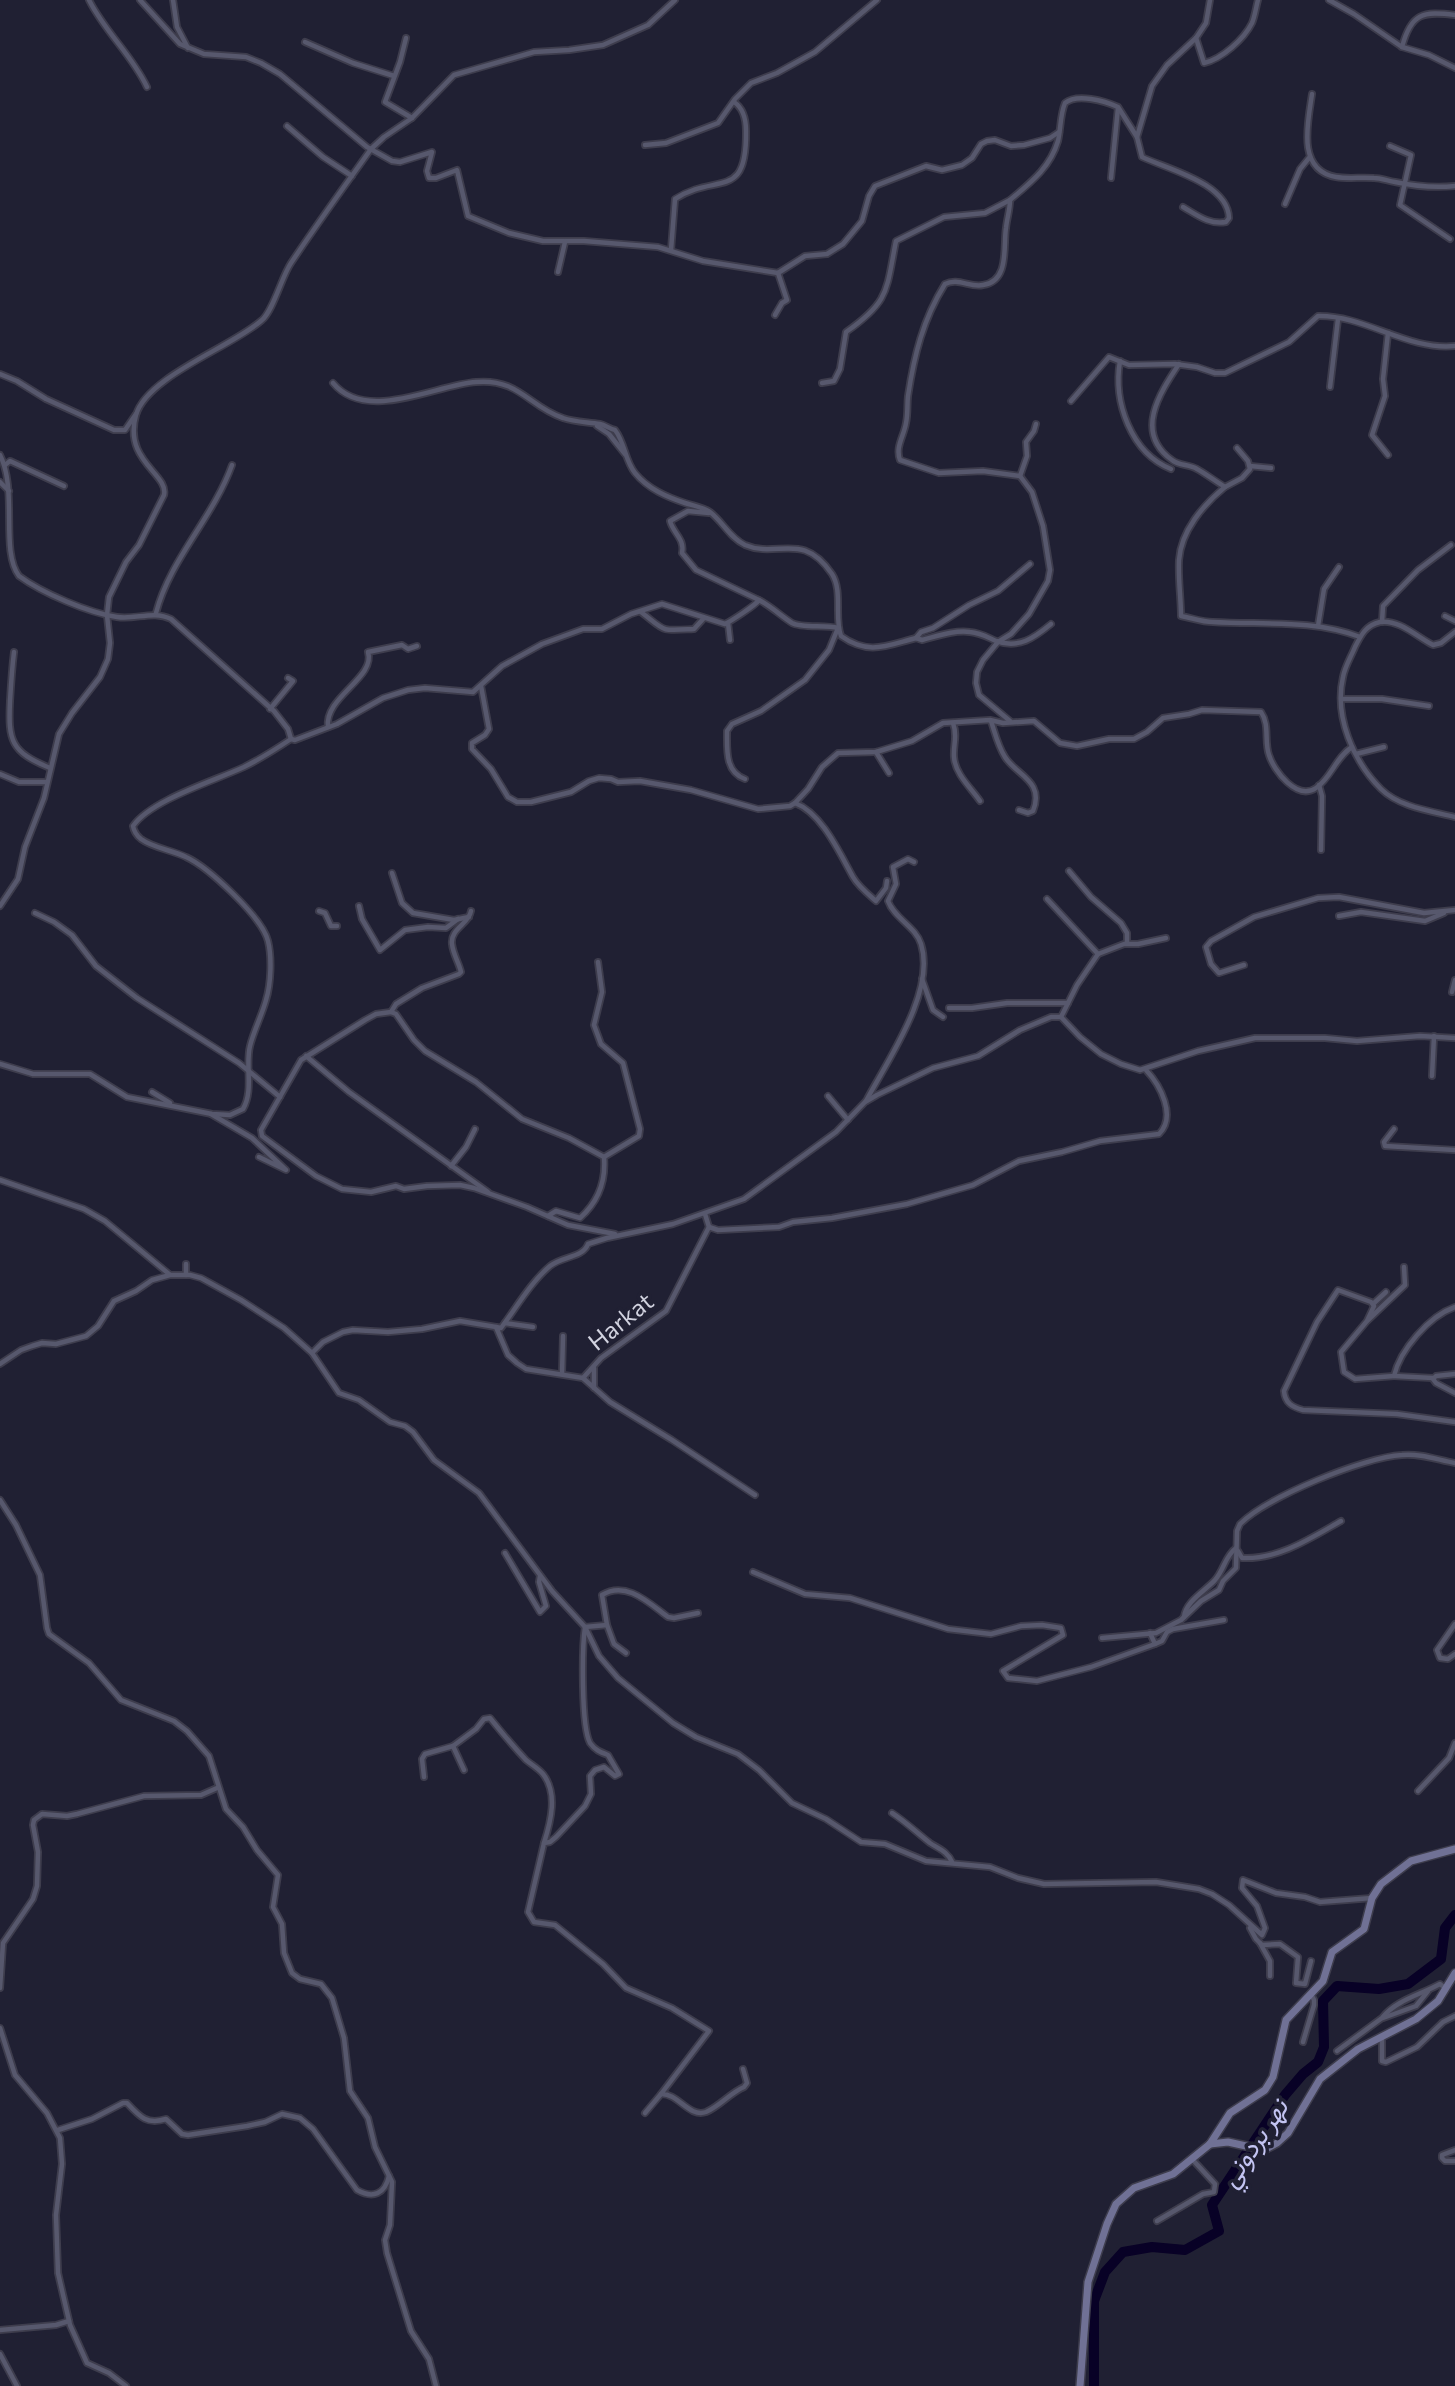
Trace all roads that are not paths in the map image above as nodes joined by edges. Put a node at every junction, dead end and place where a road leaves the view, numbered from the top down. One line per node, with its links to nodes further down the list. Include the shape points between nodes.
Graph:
1 (89, 0): 17 (street)
2 (140, 0): 14 (street, via 174,39)
3 (173, 0): 14 (street, via 177,27)
4 (675, 0): 21 (street, via 648,25 603,45 534,52 454,75)
5 (877, 0): 19 (street, via 815,52 751,83)
6 (1210, 0): 11 (street, via 1206,23)
7 (1258, 0): 11 (street, via 1245,34 1212,62 1204,63)
8 (1329, 0): 13 (street)
9 (1455, 15): 13 (street, via 1430,12 1415,19)
10 (406, 38): 16 (street)
11 (1196, 38): 24 (street, via 1152,86)
12 (305, 42): 16 (street)
13 (1402, 47): 15 (street)
14 (189, 49): 27 (street, via 261,63)
15 (1455, 68)
16 (394, 76): 21 (street, via 385,102)
17 (147, 87)
18 (1312, 94): 28 (street)
19 (734, 102): 25 (street, via 718,123 666,143); 38 (street, via 746,123 740,172 735,179 674,199)
20 (1118, 107): 23 (street, via 1072,98 1063,108); 24 (street); 30 (street)
21 (412, 118): 27 (street)
22 (286, 126): 29 (street)
23 (1059, 132): 33 (street, via 1043,170); 40 (street, via 1024,145 987,141 962,165 942,170 926,166 875,186 862,221 843,244 827,254 805,256)
24 (1137, 137): 35 (street, via 1142,157 1209,188 1225,203 1229,218 1219,223)
25 (645, 145)
26 (1390, 146): 31 (street, via 1410,155)
27 (371, 149): 29 (street); 37 (street, via 396,162 432,152 427,175 436,178 457,170 468,216 520,236)
28 (1309, 158): 31 (street, via 1332,177); 34 (street)
29 (352, 176): 52 (street, via 289,265 263,319 167,380)
30 (1111, 178)
31 (1405, 183): 32 (street); 36 (street, via 1400,205)
32 (1455, 186)
33 (1010, 200): 49 (street, via 985,213 944,216 896,241 885,295 872,314 846,332 840,369 834,381); 62 (street, via 1000,271 981,286 948,282 927,319 916,352 898,453 903,461 939,473 983,471)
34 (1285, 204)
35 (1183, 207)
36 (1450, 239)
37 (565, 242): 38 (street); 39 (street)
38 (671, 250): 40 (street, via 703,261)
39 (558, 272)
40 (778, 273): 41 (street, via 787,300)
41 (775, 315)
42 (1338, 319): 43 (street); 46 (street, via 1315,317 1289,342 1225,373); 50 (street)
43 (1388, 333): 44 (street, via 1429,346); 56 (street, via 1385,396 1372,435)
44 (1455, 345)
45 (1120, 362): 46 (street); 51 (street, via 1109,357); 61 (street, via 1121,401 1131,431 1149,457)
46 (1179, 364): 65 (street, via 1153,413 1154,439 1173,461 1196,468)
47 (0, 374): 52 (street, via 114,430 125,430)
48 (333, 383): 67 (street, via 346,394 386,402 470,382 490,382 520,391 566,420 615,430 635,474 650,487)
49 (821, 383)
50 (1330, 387)
51 (1072, 401)
52 (136, 414): 74 (street, via 135,447 165,490 113,589)
53 (1036, 424): 62 (street)
54 (1237, 447): 59 (street)
55 (0, 455): 57 (street)
56 (1388, 455)
57 (5, 465): 64 (street, via 10,461); 66 (street)
58 (232, 465): 73 (street, via 212,509 165,586)
59 (1250, 466): 60 (street); 65 (street, via 1246,475)
60 (1271, 468)
61 (1171, 469)
62 (1020, 476): 87 (street, via 1038,506 1049,570 1045,588 1029,614)
63 (0, 482): 66 (street)
64 (64, 486)
65 (1225, 487): 81 (street, via 1204,506 1182,544 1181,616 1214,622)
66 (9, 492): 74 (street, via 17,574 68,602)
67 (711, 513): 71 (street, via 688,511 670,521 681,540 682,553 696,570); 82 (street, via 747,545 795,547 823,564 834,576)
68 (1451, 545): 79 (street, via 1383,606)
69 (1030, 565): 85 (street, via 998,591)
70 (1339, 567): 81 (street, via 1324,589)
71 (759, 600): 78 (street); 82 (street, via 794,624)
72 (641, 612): 76 (street, via 666,604); 76 (street, via 666,631 694,629); 91 (street, via 601,629 583,629 542,643 502,666)
73 (156, 614): 74 (street, via 135,618); 94 (street, via 179,624)
74 (107, 615): 104 (street, via 110,643 105,668 62,729)
75 (1445, 616): 77 (street)
76 (704, 618): 78 (street)
77 (1455, 621)
78 (728, 622): 86 (street)
79 (1382, 622): 83 (street, via 1433,645); 84 (street)
80 (1051, 624): 87 (street, via 1028,642)
81 (1318, 625): 84 (street)
82 (838, 628): 85 (street, via 846,640 874,649); 107 (street, via 829,650 805,680 727,731 732,770)
83 (1455, 632)
84 (1360, 637): 92 (street, via 1345,671)
85 (916, 638): 87 (street, via 963,631)
86 (730, 640)
87 (998, 642): 96 (street, via 979,667 976,683 979,695)
88 (417, 646): 98 (street, via 368,652 368,664 332,709)
89 (14, 652): 104 (street, via 11,737 32,760)
90 (288, 678): 94 (street, via 293,681)
91 (481, 685): 98 (street, via 470,692 408,690); 111 (street, via 489,729 471,746 512,801 531,802 571,792 600,778 691,790 758,809)
92 (1341, 699): 93 (street); 100 (street)
93 (1429, 706)
94 (270, 709): 99 (street)
95 (990, 720): 96 (street); 97 (street); 112 (street, via 1007,760 1025,775 1035,796 1033,811)
96 (1010, 722): 109 (street, via 1034,721 1060,743 1077,746 1132,740 1163,718 1202,710 1261,712 1266,720 1268,754 1280,773 1300,790)
97 (953, 723): 102 (street, via 943,723 912,741); 110 (street, via 956,764)
98 (328, 727): 99 (street)
99 (291, 739): 146 (street, via 246,766 177,796 133,827 141,839 208,870 265,932 269,986 250,1045)
100 (1352, 747): 103 (street); 109 (street)
101 (1384, 747): 103 (street)
102 (876, 752): 105 (street); 111 (street, via 838,753)
103 (1356, 754): 113 (street, via 1387,794)
104 (50, 768): 108 (street)
105 (889, 773)
106 (0, 774): 108 (street, via 19,782)
107 (745, 779)
108 (47, 782): 120 (street, via 18,879)
109 (1319, 785): 114 (street)
110 (981, 801)
111 (795, 803): 118 (street, via 814,816 855,880 876,901)
112 (1019, 810)
113 (1455, 817)
114 (1321, 850)
115 (914, 862): 134 (street, via 908,859 893,867 896,884 888,901 920,940)
116 (1069, 871): 130 (street, via 1121,923)
117 (392, 873): 127 (street, via 407,909)
118 (887, 881)
119 (1047, 899): 131 (street)
120 (0, 906)
121 (359, 906): 127 (street, via 380,950 405,930 446,928)
122 (1455, 910): 124 (street)
123 (319, 911): 128 (street, via 331,926)
124 (1445, 913): 126 (street, via 1426,921 1361,912); 133 (street, via 1318,898 1244,922 1206,947 1219,973)
125 (35, 914): 146 (street, via 72,935 96,966 137,998)
126 (1339, 916)
127 (458, 919): 139 (street, via 471,914 453,934 461,972 422,988)
128 (337, 926)
129 (1166, 938): 130 (street)
130 (1127, 943): 131 (street)
131 (1098, 954): 137 (street)
132 (598, 962): 160 (street, via 602,992 594,1026 601,1044 623,1063 640,1129 639,1136)
133 (1244, 965)
134 (921, 978): 140 (street, via 933,1010); 152 (street, via 913,1014)
135 (1455, 980): 136 (street)
136 (1452, 992)
137 (1068, 1003): 138 (street); 141 (street)
138 (949, 1008)
139 (391, 1012): 144 (street, via 376,1014); 160 (street, via 425,1051 487,1090 522,1119)
140 (943, 1017)
141 (1061, 1017): 147 (street, via 1105,1057); 152 (street, via 1020,1030 978,1056 921,1073)
142 (1434, 1036): 143 (street); 147 (street, via 1357,1041 1255,1038 1198,1051); 148 (street)
143 (1455, 1038)
144 (306, 1056): 151 (street); 161 (street)
145 (0, 1064): 153 (street, via 33,1074 90,1074 127,1097)
146 (249, 1070): 151 (street); 154 (street, via 243,1109 230,1115)
147 (1146, 1070): 166 (street, via 1158,1084 1166,1110 1159,1134 1100,1141 1019,1161 973,1185 906,1204 779,1227)
148 (1432, 1076)
149 (152, 1092): 153 (street)
150 (828, 1096): 155 (street)
151 (281, 1097): 163 (street, via 261,1129 262,1136 335,1186 372,1192 396,1186 460,1185)
152 (865, 1102): 155 (street)
153 (178, 1106): 154 (street)
154 (210, 1113): 159 (street, via 252,1138 286,1170)
155 (848, 1120): 164 (street, via 751,1195)
156 (475, 1129): 161 (street)
157 (1394, 1129): 158 (street, via 1385,1146)
158 (1455, 1150)
159 (259, 1157)
160 (604, 1157): 165 (street, via 602,1186 587,1211 580,1218 559,1212)
161 (452, 1166): 163 (street)
162 (0, 1180): 170 (street, via 84,1209)
163 (491, 1194): 165 (street)
164 (705, 1214): 166 (street); 167 (street)
165 (548, 1216): 167 (street, via 568,1225)
166 (709, 1227): 182 (street, Harkat, via 666,1311)
167 (619, 1235): 176 (street, via 588,1244 586,1250 552,1264)
168 (186, 1264): 171 (street)
169 (1404, 1267): 175 (street, via 1405,1285)
170 (170, 1275): 171 (street); 181 (street, via 114,1301 86,1336 32,1346)
171 (186, 1275): 180 (street, via 241,1300)
172 (1386, 1292): 173 (street)
173 (1373, 1304): 175 (street); 190 (street, via 1342,1290 1336,1292 1297,1359 1284,1397 1303,1410)
174 (1455, 1307): 185 (street, via 1419,1336 1397,1364)
175 (1367, 1321): 185 (street, via 1341,1352 1344,1372 1355,1380)
176 (504, 1323): 177 (street); 178 (street)
177 (496, 1327): 180 (street, via 460,1321 388,1332 353,1330 323,1342); 183 (street, via 517,1363 526,1369)
178 (533, 1327)
179 (563, 1336): 183 (street)
180 (312, 1353): 198 (street, via 339,1393 405,1426 434,1460 479,1493)
181 (0, 1364)
182 (594, 1368): 186 (street, Harkat); 188 (street)
183 (562, 1374): 186 (street)
184 (1455, 1374): 187 (street)
185 (1394, 1376): 187 (street)
186 (583, 1378): 188 (street)
187 (1433, 1378): 189 (street)
188 (594, 1388): 192 (street)
189 (1455, 1394)
190 (1455, 1422)
191 (1455, 1463): 195 (street, via 1408,1454 1354,1467 1281,1497 1244,1520 1237,1531)
192 (755, 1495)
193 (0, 1500): 214 (street, via 40,1575 50,1633 89,1663 121,1700 174,1721 187,1731 209,1756)
194 (1341, 1521): 195 (street, via 1296,1546 1256,1559 1242,1558)
195 (1237, 1549): 200 (street, via 1217,1578 1185,1609); 200 (street, via 1236,1568 1219,1590)
196 (505, 1553): 198 (street, via 540,1612 546,1606)
197 (753, 1572): 207 (street, via 805,1594 850,1598 948,1629 991,1634 1021,1626 1060,1628 1063,1635 1003,1671 1008,1678 1037,1681)
198 (541, 1575): 204 (street)
199 (698, 1613): 203 (street, via 668,1617 636,1594 613,1591 602,1595)
200 (1184, 1618): 205 (street)
201 (1224, 1619): 207 (street, via 1173,1629)
202 (1455, 1624): 209 (street, via 1437,1650 1440,1658)
203 (607, 1625): 204 (street); 208 (street, via 614,1644)
204 (584, 1627): 217 (street, via 582,1683 588,1737 595,1750 608,1755 619,1774 615,1776 604,1767 593,1772 585,1806 556,1837); 219 (street, via 605,1663 653,1709 696,1737 738,1754 792,1803 861,1842 885,1844 926,1860)
205 (1150, 1633): 206 (street); 207 (street)
206 (1102, 1638)
207 (1155, 1644)
208 (626, 1653)
209 (1455, 1654)
210 (1455, 1743): 215 (street, via 1449,1758)
211 (453, 1746): 212 (street); 213 (street, via 425,1754); 217 (street, via 491,1718 541,1771 552,1797)
212 (464, 1770)
213 (425, 1777)
214 (217, 1788): 226 (street, via 201,1795 144,1796 77,1814 42,1814 35,1819 37,1886 3,1943); 244 (street, via 228,1812 278,1875 273,1907 282,1924 287,1964 300,1979 321,1984 332,1998 344,2038 349,2091 368,2118)
215 (1418, 1791)
216 (892, 1813): 219 (street, via 945,1851)
217 (544, 1843): 237 (street, via 528,1907 531,1919 555,1926 626,1988 709,2031)
218 (1455, 1849): 220 (street, via 1405,1864)
219 (952, 1862): 221 (street, via 990,1867 1044,1884 1156,1882 1185,1886 1212,1894)
220 (1372, 1898): 221 (street, via 1320,1902 1276,1893 1245,1880 1242,1888 1257,1906 1264,1934); 229 (street, via 1364,1929 1332,1952 1322,1981)
221 (1247, 1922): 222 (street)
222 (1259, 1942): 223 (street, via 1280,1944 1298,1957 1296,1983 1305,1984); 225 (street, via 1270,1961)
223 (1311, 1961)
224 (1455, 1973): 227 (street)
225 (1270, 1976)
226 (0, 1988)
227 (1445, 1988): 228 (street, via 1440,1984); 233 (street, via 1438,2001 1416,2019)
228 (1430, 1990): 231 (street, via 1397,2004); 231 (street, via 1416,2006)
229 (1310, 1993): 234 (street, via 1314,2005); 240 (street, via 1286,2020 1268,2087 1230,2113)
230 (1455, 2016): 233 (street, via 1417,2047 1386,2062 1381,2057)
231 (1382, 2018): 235 (street)
232 (0, 2028): 239 (street, via 16,2075)
233 (1382, 2035): 240 (street, via 1320,2079 1288,2133 1270,2148)
234 (1303, 2042)
235 (1337, 2051)
236 (743, 2069): 237 (street, via 744,2087 704,2113)
237 (661, 2094): 238 (street)
238 (645, 2113)
239 (58, 2130): 244 (street, via 127,2103 143,2120 166,2119 188,2135 256,2124 282,2114 300,2118 313,2129 357,2190 374,2195 381,2192); 246 (street, via 62,2152 56,2215 58,2273)
240 (1210, 2144): 242 (street)
241 (1455, 2150): 243 (street, via 1442,2155 1444,2161)
242 (1192, 2159): 245 (street, via 1215,2184 1214,2192); 252 (street, via 1169,2176 1134,2188 1113,2210 1088,2282)
243 (1455, 2161)
244 (389, 2175): 251 (street, via 392,2209 385,2247 411,2331 429,2359)
245 (1157, 2221)
246 (69, 2321): 247 (street); 250 (street, via 85,2361)
247 (0, 2330)
248 (0, 2354): 249 (street)
249 (17, 2386)
250 (126, 2386)
251 (436, 2386)
252 (1080, 2386)

